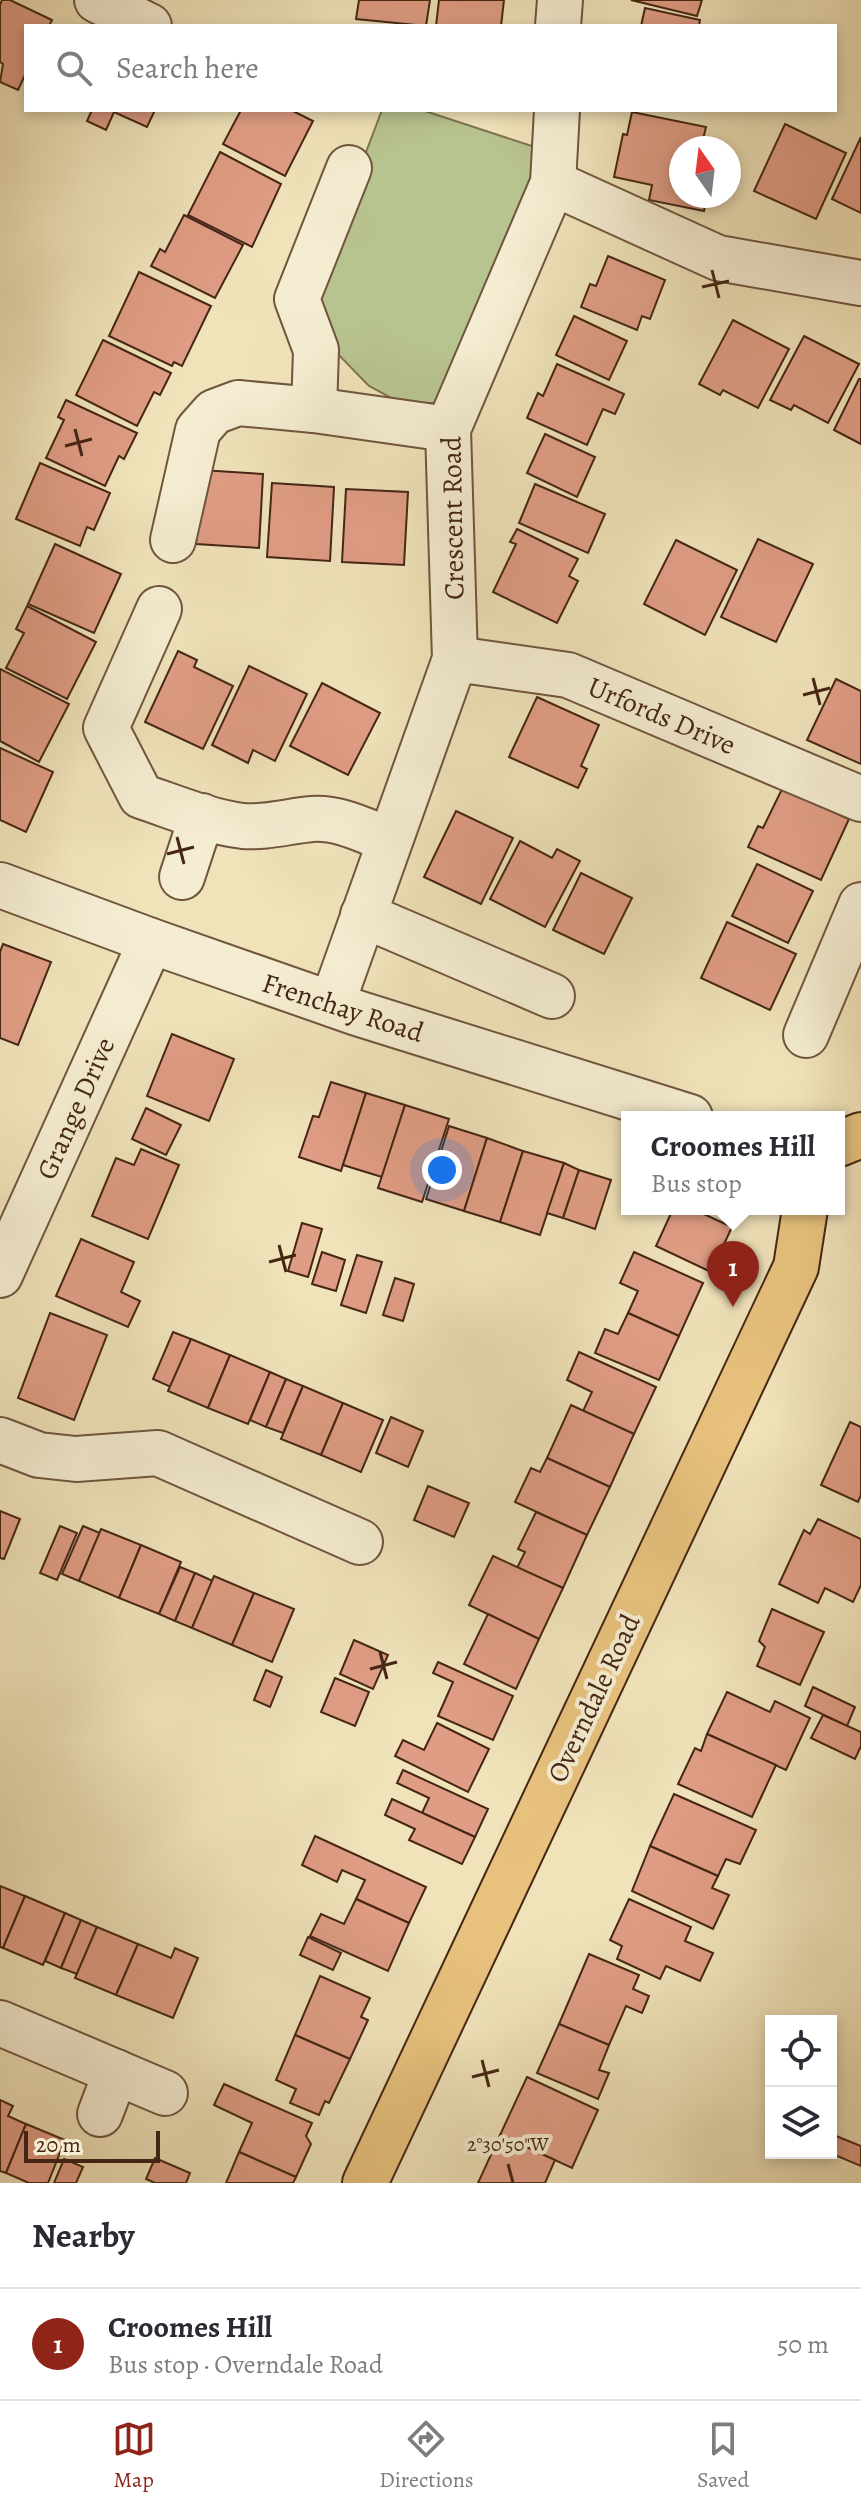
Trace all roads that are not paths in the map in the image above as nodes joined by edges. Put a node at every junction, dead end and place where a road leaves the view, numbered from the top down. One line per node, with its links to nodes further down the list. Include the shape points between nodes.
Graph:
1 (97, 0): 3 (street)
2 (560, 0): 4 (street)
3 (145, 24)
4 (558, 24)
5 (557, 112): 7 (street, Crescent Road)
6 (349, 168): 9 (street, via 297,299 316,350)
7 (553, 183): 8 (street, via 718,258); 10 (street, Crescent Road)
8 (861, 283)
9 (314, 410): 10 (street); 11 (street, via 238,403 214,412 198,430)
10 (448, 429): 13 (street, Crescent Road)
11 (173, 540)
12 (159, 609): 15 (street, via 106,728 141,796)
13 (455, 659): 14 (street, Urfords Drive, via 568,675); 16 (street, Crescent Road)
14 (861, 799)
15 (202, 816): 16 (street, via 244,826 314,819 342,822); 17 (street)
16 (389, 840): 20 (street, Crescent Road)
17 (182, 877)
18 (0, 885): 21 (street, Frenchay Road)
19 (861, 905): 24 (street)
20 (363, 915): 22 (street); 23 (street, Crescent Road)
21 (151, 941): 23 (street, Frenchay Road); 27 (street, Grange Drive)
22 (552, 996)
23 (332, 1004): 25 (street, Frenchay Road)
24 (806, 1035)
25 (671, 1111)
26 (804, 1215): 34 (main road, Overndale Road, via 796,1267)
27 (0, 1275)
28 (0, 1440): 29 (street, via 39,1455 76,1459 158,1453)
29 (360, 1542)
30 (0, 2023): 31 (street)
31 (116, 2072): 32 (street); 33 (street)
32 (165, 2093)
33 (100, 2114)
34 (365, 2183)

